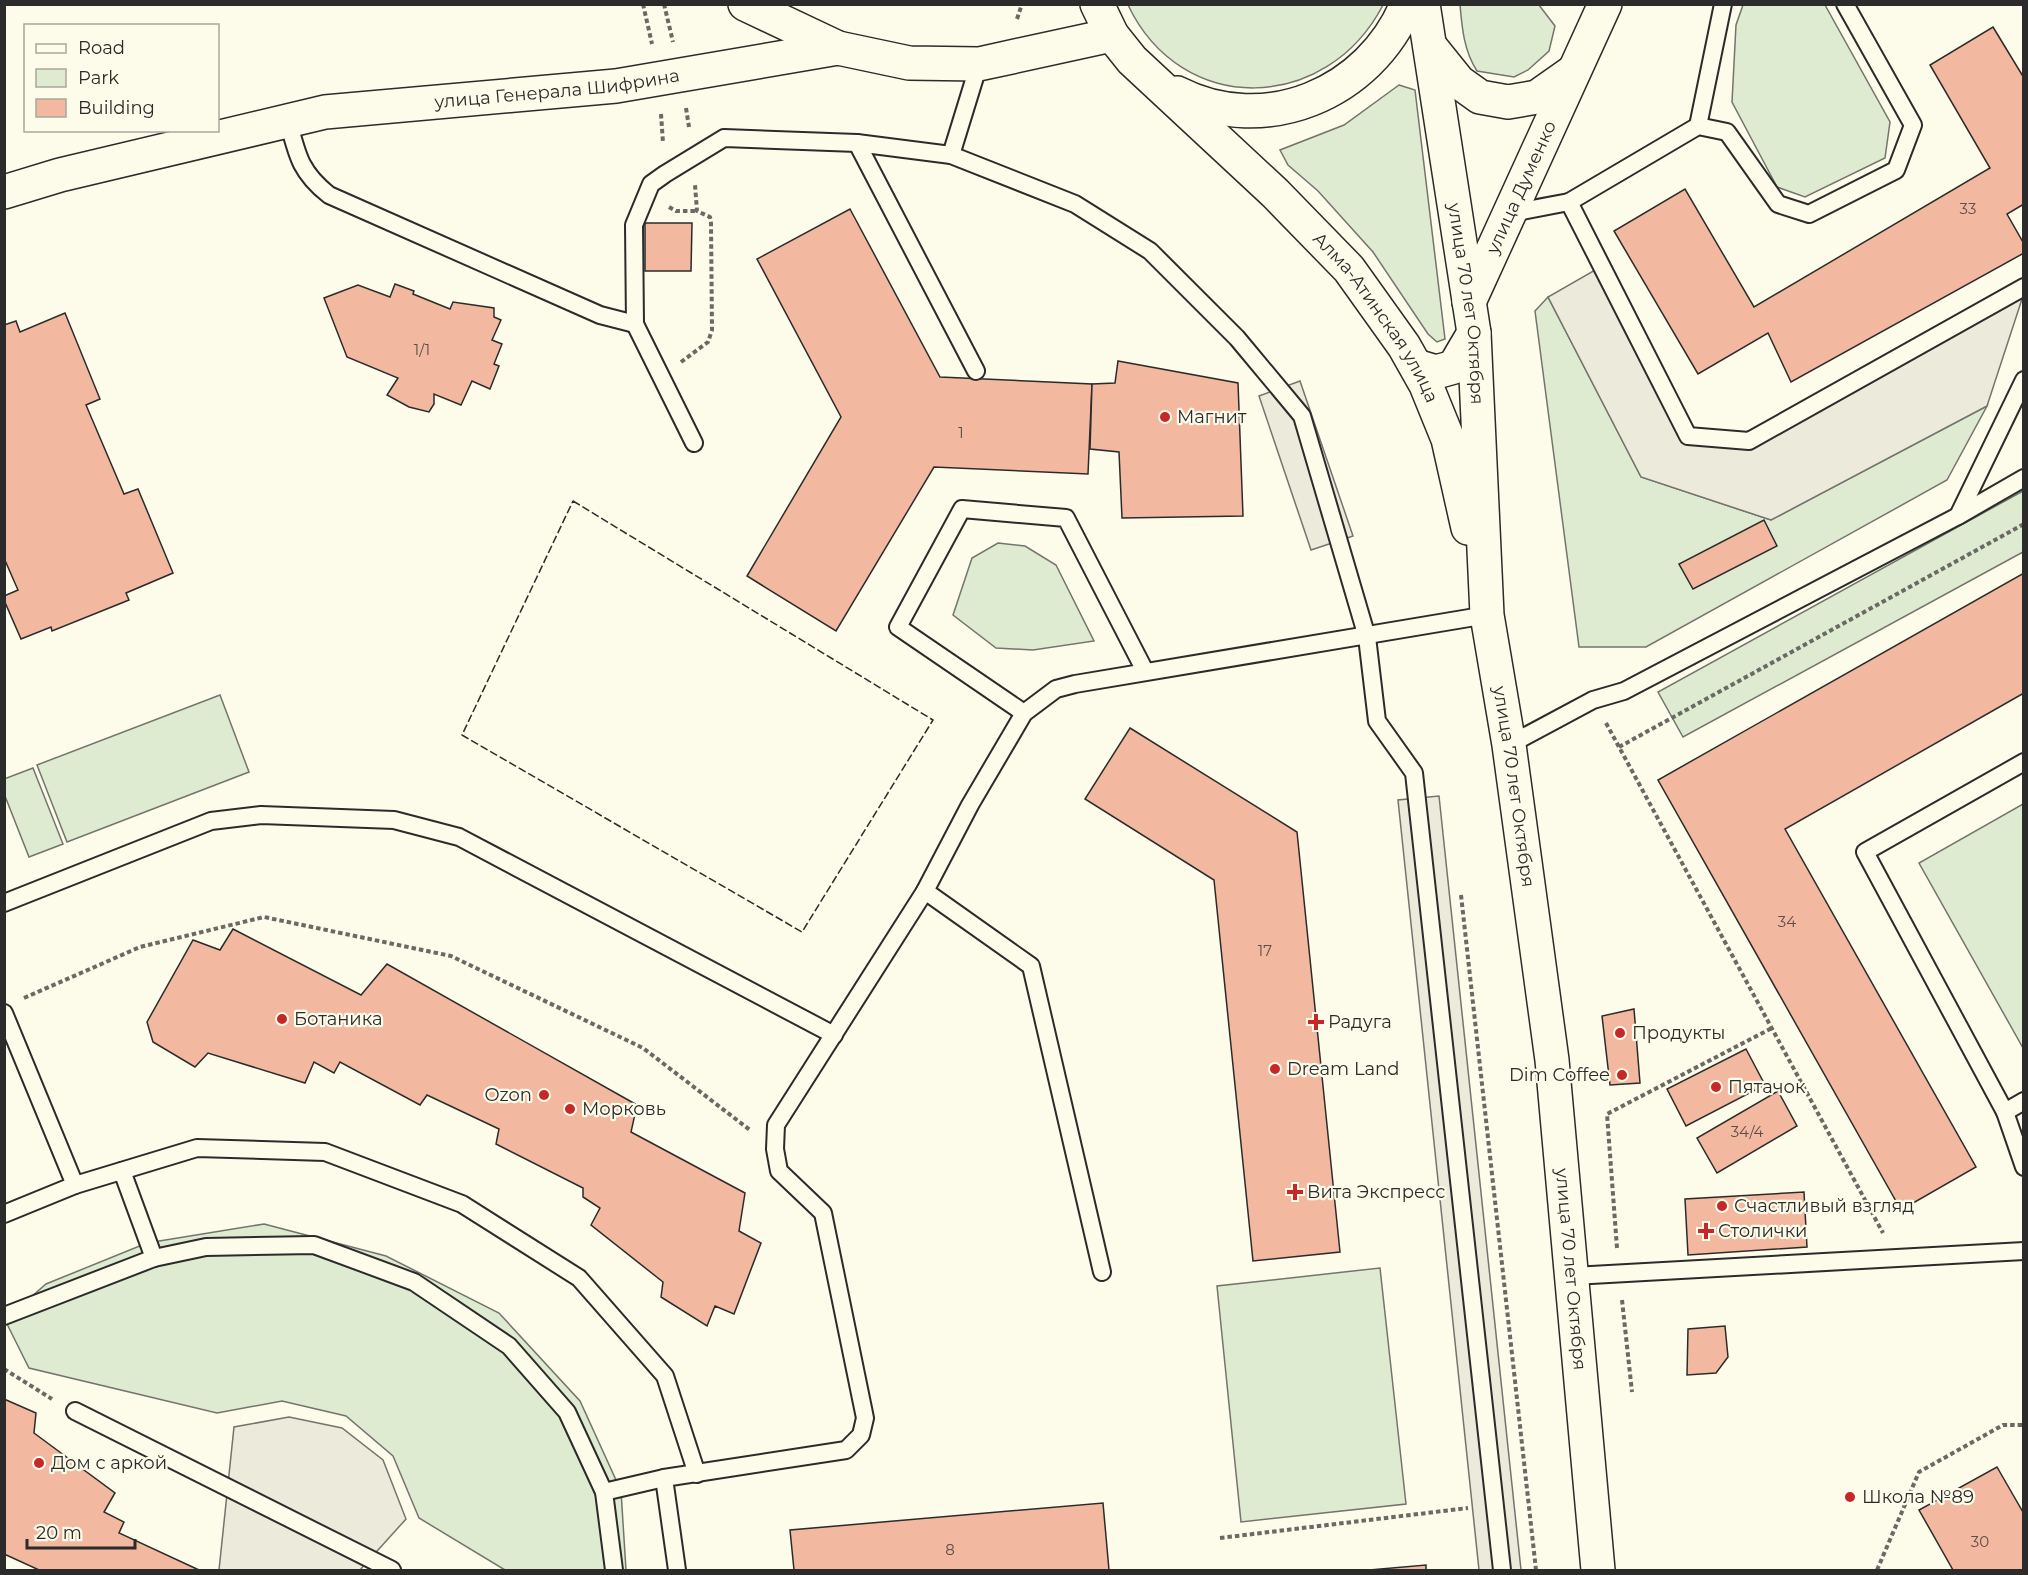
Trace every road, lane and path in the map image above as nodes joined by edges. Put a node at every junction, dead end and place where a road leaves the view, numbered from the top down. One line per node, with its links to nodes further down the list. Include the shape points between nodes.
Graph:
1 (643, 4): 15 (path)
2 (664, 4): 15 (path)
3 (744, 4): 12 (main road)
4 (1097, 4): 10 (main road, Алма-Атинская улица)
5 (1407, 4): 16 (main road, Алма-Атинская улица, via 1389,40 1367,64 1342,85 1297,105 1265,111 1233,110 1201,103)
6 (1423, 4): 11 (main road, улица 70 лет Октября)
7 (1605, 4): 14 (main road, улица Думенко)
8 (1723, 4): 18 (lane)
9 (1845, 4): 18 (lane, via 1913,125 1896,170 1809,214 1778,204 1727,132)
10 (1112, 35): 13 (main road, улица Генерала Шифрина); 16 (main road, Алма-Атинская улица)
11 (1429, 45): 14 (main road, улица Думенко, via 1459,82 1480,98 1508,102 1537,97); 28 (main road, улица 70 лет Октября)
12 (838, 48): 13 (main road, улица Генерала Шифрина, via 909,63); 15 (main road, улица Генерала Шифрина)
13 (979, 64): 20 (lane)
14 (1574, 71): 26 (main road, улица Думенко)
15 (670, 77): 17 (main road, улица Генерала Шифрина, via 616,86 325,112); 21 (path); 22 (path)
16 (1157, 82): 30 (main road, Алма-Атинская улица, via 1349,269)
17 (288, 120): 23 (main road, улица Генерала Шифрина, via 60,174); 29 (lane, via 297,156 310,180 328,195 600,315)
18 (1698, 126): 24 (lane)
19 (857, 143): 20 (lane); 21 (lane, via 724,138); 31 (lane)
20 (951, 155): 39 (lane, via 1075,204 1150,251 1237,338 1302,416)
21 (693, 157): 22 (lane); 25 (path)
22 (665, 174): 25 (path, via 670,208); 29 (lane, via 651,184 634,225)
23 (4, 192)
24 (1569, 202): 26 (lane); 27 (lane, via 1688,436 1749,441)
25 (697, 211): 32 (path, via 710,217 711,223 712,330 702,348)
26 (1511, 213): 28 (main road, улица Думенко)
27 (2024, 287)
28 (1472, 317): 30 (main road, улица Думенко, via 1454,367 1436,372); 38 (main road, улица 70 лет Октября)
29 (635, 324): 32 (lane)
30 (1416, 366): 38 (main road, Алма-Атинская улица, via 1448,439)
31 (976, 371)
32 (660, 375): 34 (lane)
33 (2024, 380): 36 (lane)
34 (694, 443)
35 (2024, 478): 36 (lane)
36 (1958, 516): 41 (lane, via 1624,691)
37 (2024, 524): 44 (path)
38 (1487, 615): 39 (lane); 43 (main road, улица 70 лет Октября)
39 (1367, 636): 40 (lane); 73 (lane, via 1377,721 1414,773)
40 (1145, 670): 42 (lane, via 1056,689); 42 (lane, via 1066,518 962,509 898,627)
41 (1593, 700): 43 (lane); 44 (path)
42 (1024, 713): 46 (lane)
43 (1509, 746): 64 (main road, улица 70 лет Октября, via 1552,1060)
44 (1619, 747): 50 (path)
45 (2024, 762): 53 (lane, via 1865,852)
46 (925, 891): 51 (lane); 62 (lane, via 1031,966)
47 (1461, 895): 79 (path)
48 (4, 903): 51 (lane, via 211,821 261,815 394,820 459,837)
49 (10, 1007): 54 (path, via 140,947 264,917 451,956 643,1048); 57 (lane)
50 (1772, 1028): 60 (path); 63 (path, via 1607,1114)
51 (834, 1035): 54 (lane, via 776,1125)
52 (2024, 1101): 53 (lane)
53 (2005, 1112): 55 (lane)
54 (774, 1149): 70 (lane, via 779,1172 823,1213 865,1418 861,1435 846,1450)
55 (2024, 1167)
56 (122, 1171): 57 (lane); 61 (lane); 70 (lane, via 196,1148 325,1152 462,1204 579,1278 665,1376)
57 (75, 1185): 58 (lane)
58 (4, 1214)
59 (2024, 1251): 60 (lane)
60 (1897, 1257): 63 (lane)
61 (154, 1258): 65 (lane); 72 (lane, via 206,1247 314,1245 414,1282 509,1346 567,1412)
62 (1102, 1272)
63 (1619, 1273): 64 (lane); 67 (path)
64 (1573, 1276): 80 (main road, улица 70 лет Октября)
65 (4, 1317)
66 (4, 1369): 68 (path)
67 (1632, 1392)
68 (75, 1411): 75 (lane)
69 (2024, 1425): 81 (path, via 2002,1425 1919,1472)
70 (697, 1474): 71 (lane)
71 (664, 1478): 72 (lane); 77 (lane)
72 (604, 1492): 76 (lane)
73 (1495, 1506): 74 (path); 78 (lane)
74 (1220, 1538)
75 (392, 1570)
76 (614, 1570)
77 (677, 1570)
78 (1502, 1570)
79 (1536, 1570)
80 (1598, 1570)
81 (1877, 1570)

